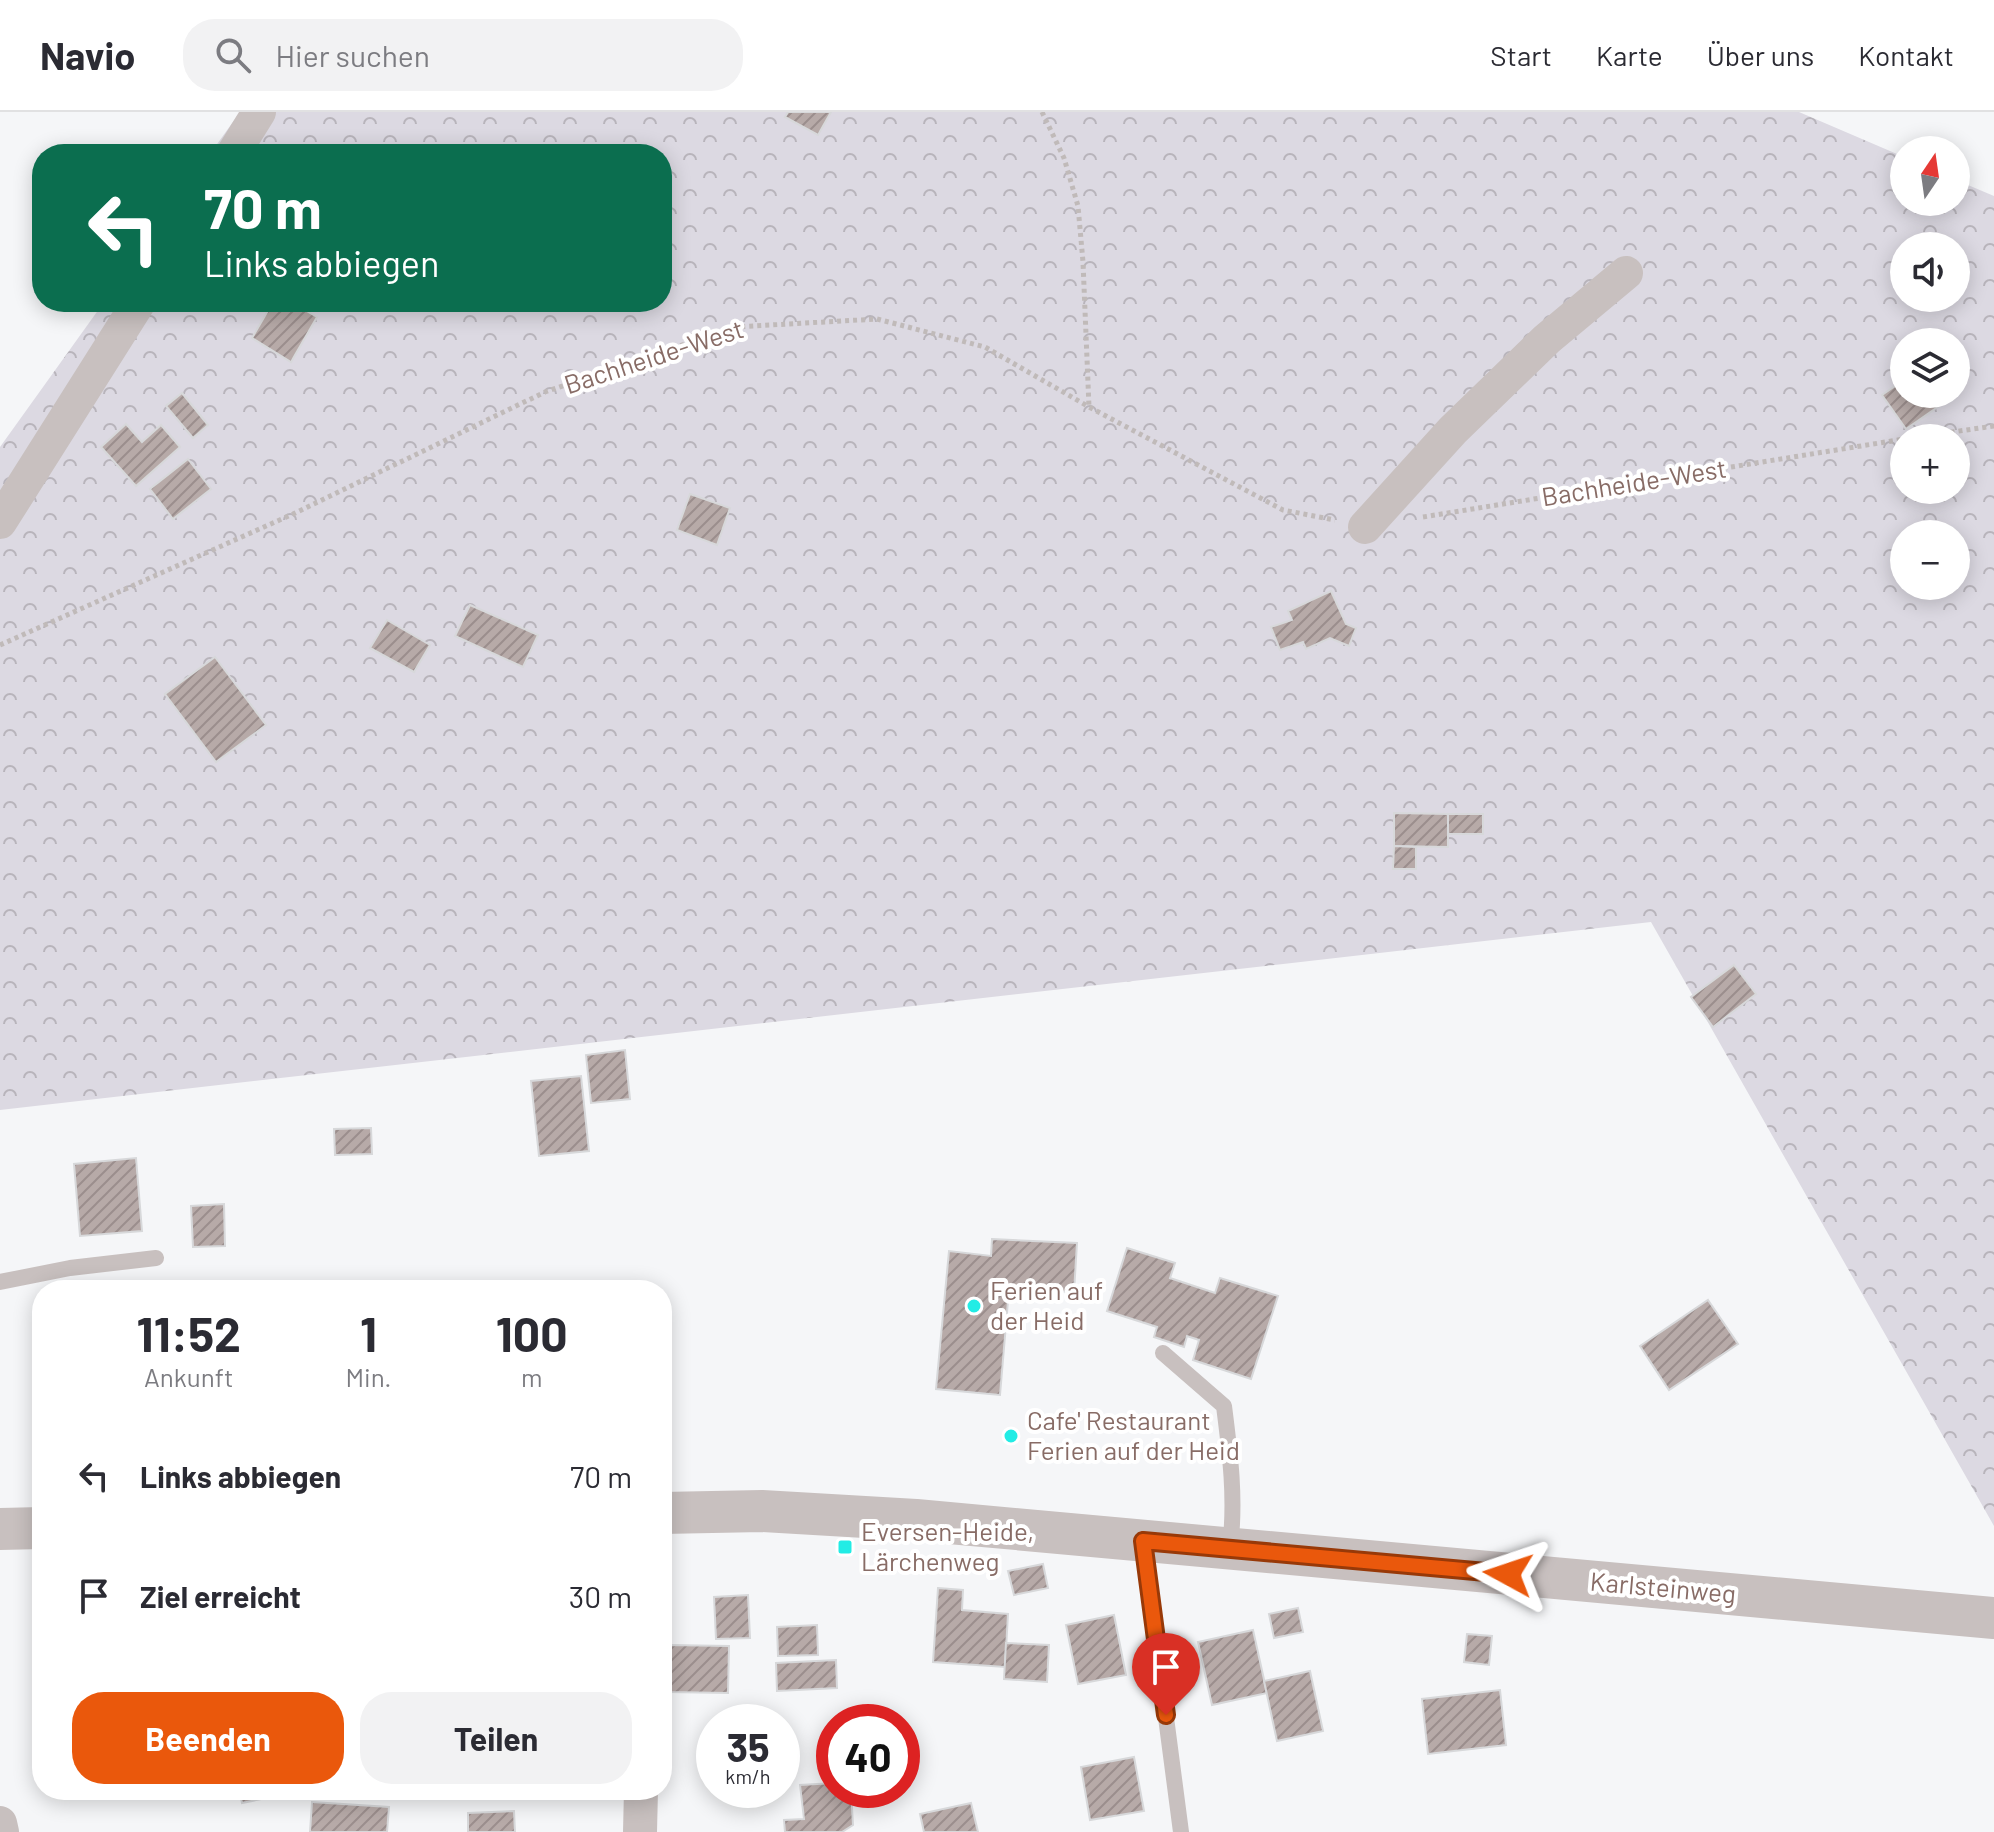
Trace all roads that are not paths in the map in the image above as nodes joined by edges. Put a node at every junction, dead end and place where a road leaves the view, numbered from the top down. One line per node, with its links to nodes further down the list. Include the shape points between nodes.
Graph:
1 (259, 112): 2 (street)
2 (239, 144)
3 (1626, 273): 6 (street, via 1463,420)
4 (133, 312): 5 (street)
5 (0, 522)
6 (1365, 527)
7 (156, 1258): 8 (lane)
8 (0, 1282)
9 (1163, 1353): 14 (lane, via 1224,1406 1233,1470)
10 (672, 1513): 13 (street, Karlsteinweg, via 844,1515)
11 (32, 1528): 12 (street)
12 (0, 1529)
13 (1143, 1541): 14 (street, Karlsteinweg); 20 (lane)
14 (1230, 1548): 15 (street, Karlsteinweg)
15 (1994, 1618)
16 (641, 1800): 19 (street)
17 (0, 1823): 18 (street)
18 (2, 1832)
19 (640, 1832)
20 (1181, 1832)

